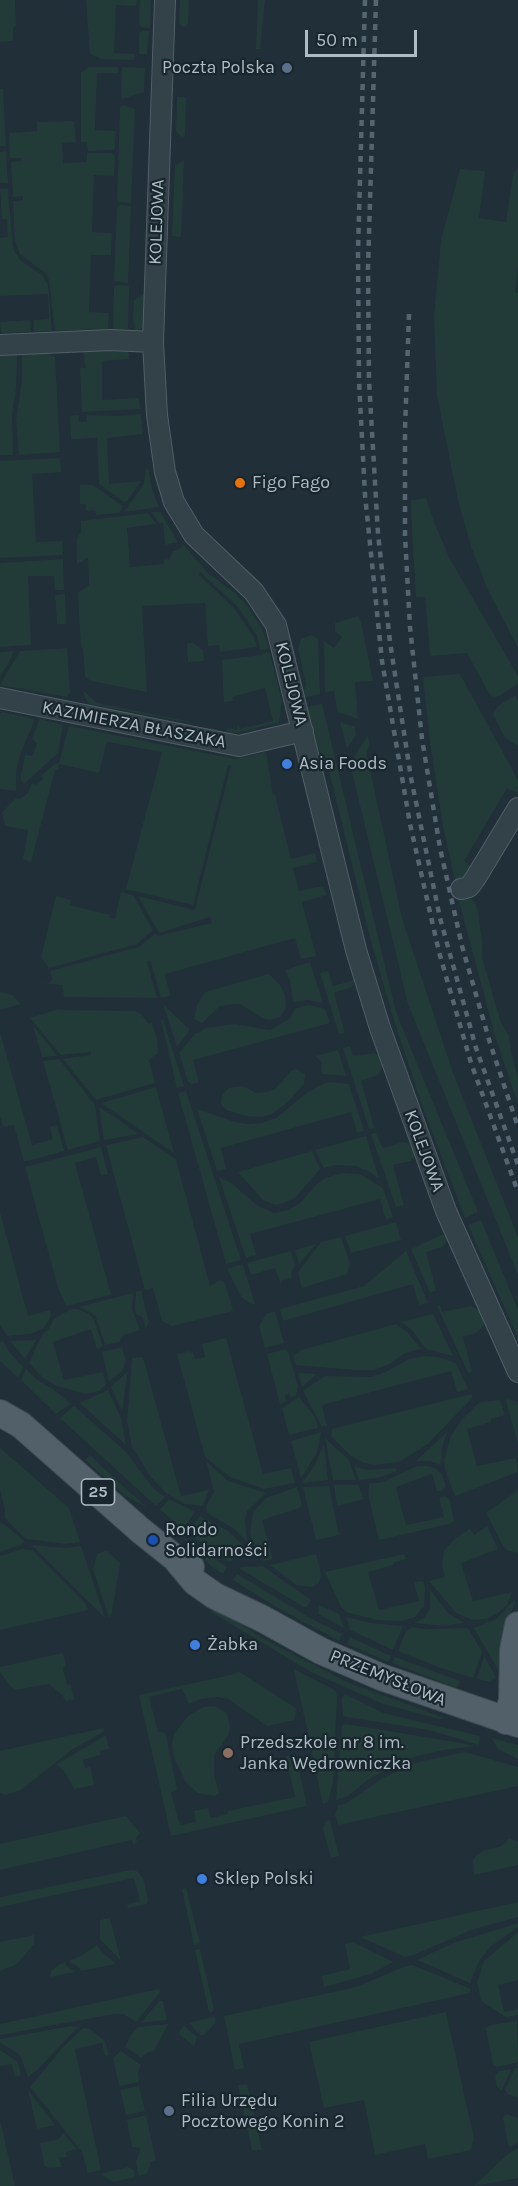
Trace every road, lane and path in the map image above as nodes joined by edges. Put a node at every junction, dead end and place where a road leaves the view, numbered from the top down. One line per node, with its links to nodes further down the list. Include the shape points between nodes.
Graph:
1 (165, 0): 2 (street, KOLEJOWA)
2 (153, 342): 3 (street); 5 (street, KOLEJOWA, via 161,449 174,501 194,536 254,592 274,620)
3 (0, 345)
4 (0, 698): 5 (street, KAZIMIERZA BŁASZAKA, via 239,746)
5 (303, 730): 8 (street, KOLEJOWA, via 356,950 380,1028 446,1211)
6 (518, 808): 7 (street, via 475,879 469,887)
7 (461, 889)
8 (518, 1372)
9 (0, 1397): 10 (main road, PRZEMYSŁOWA / 25)
10 (10, 1419): 12 (main road, PRZEMYSŁOWA / 25, via 176,1558 204,1589 350,1665)
11 (518, 1625): 12 (main road, via 513,1650)
12 (512, 1722)

